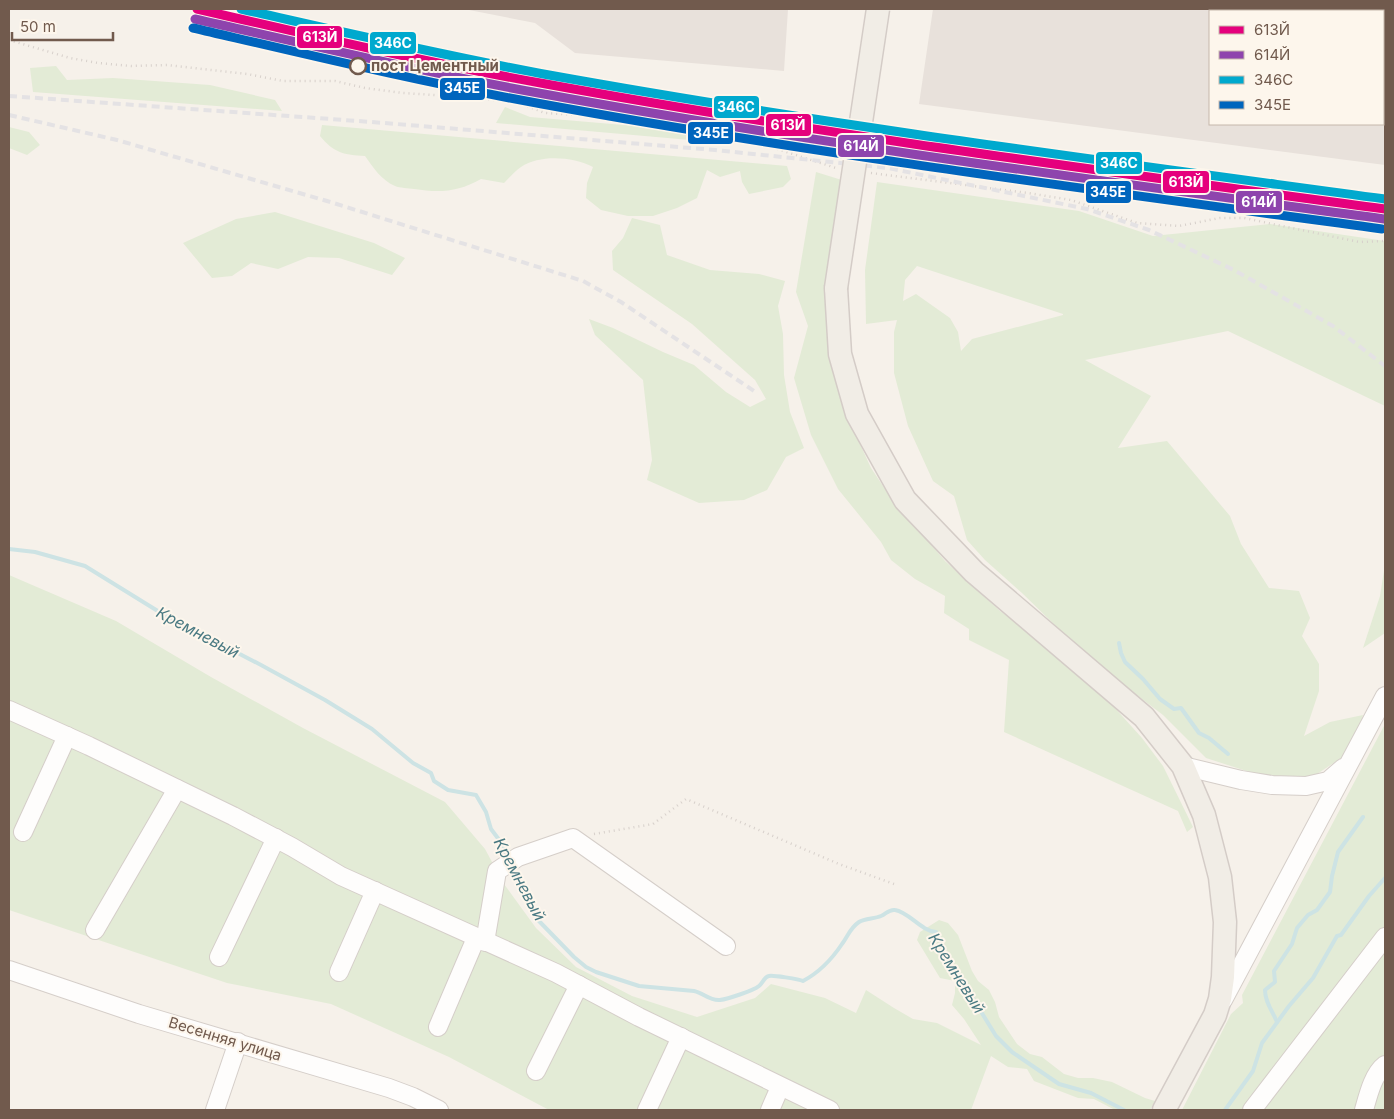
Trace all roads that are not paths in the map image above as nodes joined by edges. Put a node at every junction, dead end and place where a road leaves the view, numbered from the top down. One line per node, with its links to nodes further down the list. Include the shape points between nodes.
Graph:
1 (878, 9): 6 (main road, bridge, via 836,288 840,354 857,414 905,500 974,572 1144,717)
2 (1385, 696): 5 (street)
3 (9, 710): 4 (street)
4 (67, 736): 7 (street); 8 (street)
5 (1349, 763): 6 (street, via 1328,781 1306,786 1241,780); 19 (street)
6 (1183, 766): 19 (main road, via 1204,815 1220,877 1225,922 1223,977)
7 (177, 789): 9 (street); 11 (street)
8 (22, 832)
9 (276, 838): 10 (street, via 341,876); 15 (street)
10 (375, 891): 13 (street); 17 (street)
11 (95, 930)
12 (1385, 937): 32 (street)
13 (480, 940): 14 (street, via 497,871 518,857 573,838); 18 (street); 20 (street)
14 (726, 946)
15 (219, 957)
16 (9, 970): 22 (street, Весенняя улица, via 139,1014)
17 (339, 972)
18 (579, 986): 21 (street); 24 (street)
19 (1215, 1015): 31 (main road)
20 (438, 1027)
21 (681, 1037): 25 (street); 28 (street)
22 (238, 1042): 26 (street); 27 (street, Весенняя улица, via 389,1088)
23 (1385, 1065): 33 (street, via 1369,1091)
24 (536, 1071)
25 (780, 1087): 29 (street); 30 (street)
26 (214, 1110)
27 (439, 1110)
28 (647, 1110)
29 (770, 1110)
30 (830, 1110)
31 (1164, 1110)
32 (1252, 1110)
33 (1364, 1110)

